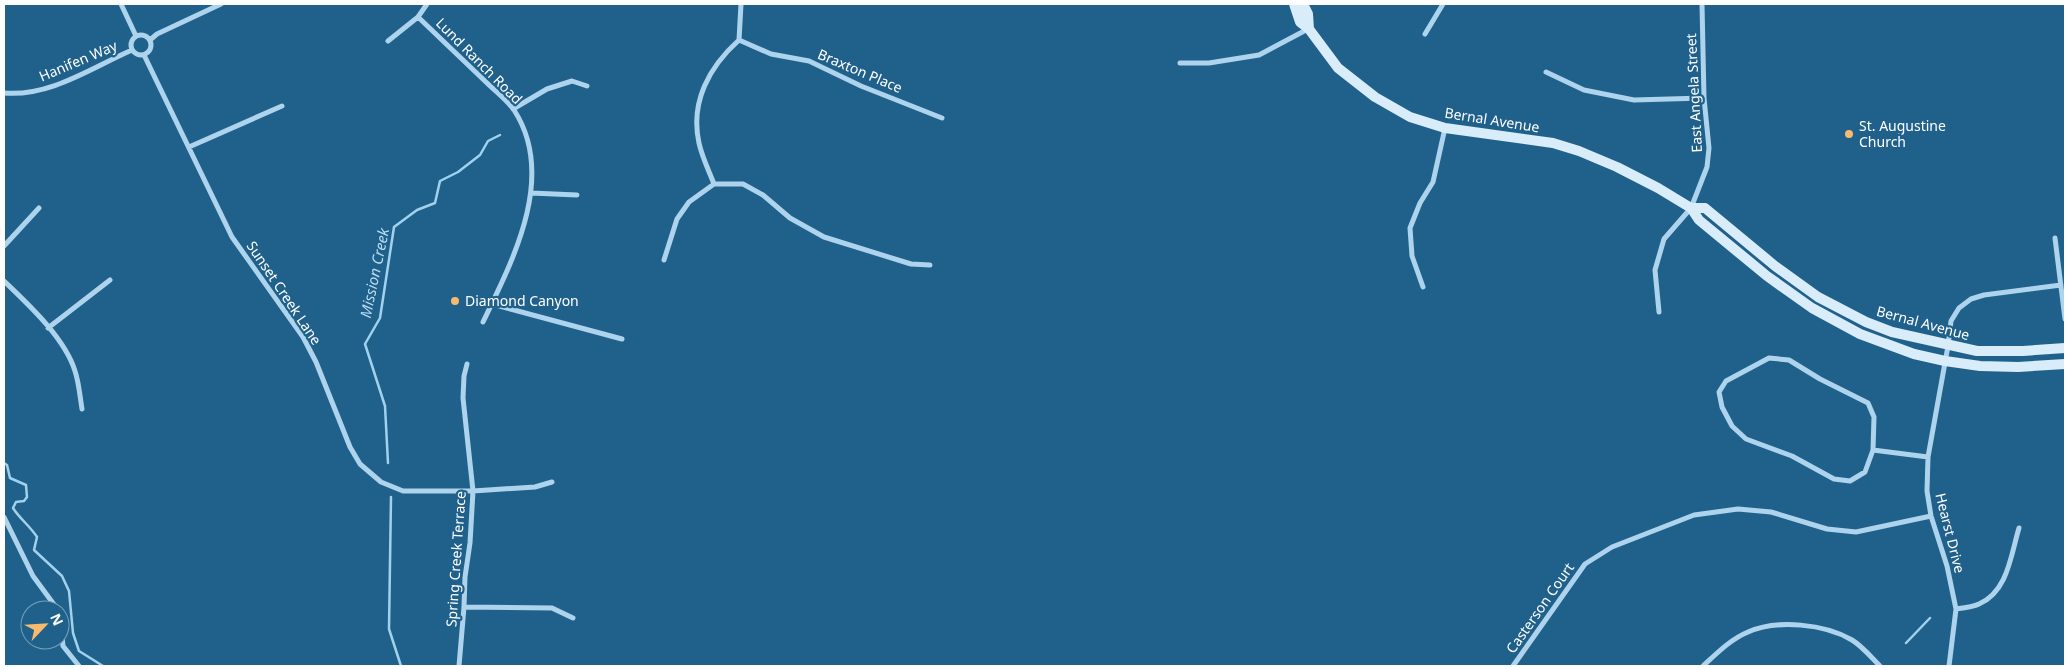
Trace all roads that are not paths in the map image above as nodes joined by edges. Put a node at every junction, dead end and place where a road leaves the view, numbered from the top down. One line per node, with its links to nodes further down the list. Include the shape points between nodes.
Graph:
1 (121, 4): 12 (street)
2 (221, 4): 13 (street)
3 (427, 4): 9 (street)
4 (741, 4): 14 (street)
5 (1294, 4): 10 (main road, Bernal Avenue, via 1300,22)
6 (1303, 4): 10 (main road, Bernal Avenue, via 1308,14)
7 (1443, 4): 11 (street)
8 (1702, 4): 22 (street, East Angela Street)
9 (418, 17): 15 (street); 24 (street, Lund Ranch Road)
10 (1309, 29): 18 (street, via 1259,55 1209,63); 26 (main road, Bernal Avenue, via 1338,68 1375,97 1410,117)
11 (1424, 34)
12 (136, 36): 13 (street, via 144,35); 16 (street, via 131,44)
13 (150, 40): 17 (street, via 151,48)
14 (739, 40): 25 (street, Braxton Place, via 771,54 809,61); 28 (street, via 723,54 700,95 699,143)
15 (388, 41)
16 (132, 50): 17 (street); 21 (street, Hanifen Way, via 54,86 23,94)
17 (144, 55): 27 (street, Sunset Creek Lane)
18 (1180, 63)
19 (1546, 72): 22 (street, via 1584,90 1634,100)
20 (587, 86): 24 (street, via 572,81 547,89)
21 (4, 93)
22 (1704, 98): 32 (street, East Angela Street, via 1709,148 1707,167)
23 (282, 106): 27 (street)
24 (513, 109): 29 (street, Lund Ranch Road, via 525,132 532,162)
25 (942, 118)
26 (1445, 128): 32 (main road, Bernal Avenue, via 1532,139 1579,151 1630,173); 40 (street, via 1433,182 1410,228 1412,256)
27 (189, 147): 56 (street, Sunset Creek Lane, via 232,237 303,337 360,464 381,482 403,491)
28 (714, 184): 35 (street, via 690,202 678,219); 36 (street, via 743,184 763,195 790,218 824,236 911,264)
29 (531, 193): 30 (street); 41 (street, Lund Ranch Road, via 516,251)
30 (577, 195)
31 (39, 208): 34 (street)
32 (1691, 208): 42 (street, East Angela Street, via 1664,239 1655,270); 47 (main road, Bernal Avenue, via 1705,208 1775,266 1832,306 1892,332); 49 (main road, Bernal Avenue, via 1700,220 1767,276 1819,312 1860,334 1914,354)
33 (2055, 238): 39 (street)
34 (4, 246)
35 (664, 260)
36 (930, 265)
37 (110, 280): 45 (street)
38 (4, 281): 45 (street)
39 (2061, 286): 43 (street); 47 (street, Hearst Drive, via 1971,299 1951,321)
40 (1423, 287)
41 (492, 304): 44 (street, Lund Ranch Road); 46 (street)
42 (1658, 312)
43 (2065, 319)
44 (483, 322)
45 (48, 328): 52 (street, via 61,344 75,371)
46 (622, 339)
47 (1948, 346): 48 (main road, Bernal Avenue, via 1977,352); 49 (street, Hearst Drive)
48 (2065, 348)
49 (1945, 361): 51 (main road, Bernal Avenue, via 2018,367); 54 (street, Hearst Drive)
50 (467, 364): 56 (street, Spring Creek Terrace, via 463,398)
51 (2065, 364)
52 (82, 409)
53 (1873, 450): 53 (street, via 1874,417 1868,403 1789,360 1769,358 1726,381 1719,392 1722,407 1732,426 1746,439 1792,456 1834,479 1850,481 1866,472); 54 (street)
54 (1928, 457): 57 (street, Hearst Drive, via 1927,491)
55 (552, 482): 56 (street, Sunset Creek Lane, via 535,487)
56 (473, 491): 61 (street, Spring Creek Terrace)
57 (1932, 516): 62 (street, Hearst Drive); 67 (street, Casterson Court, via 1856,532 1827,529 1771,512 1738,509 1694,515 1612,546 1585,564)
58 (4, 517): 60 (street, via 33,576)
59 (2019, 528): 62 (street, via 2005,576 1995,595 1978,605)
60 (51, 600)
61 (464, 608): 63 (street, via 552,608); 66 (street, Spring Creek Terrace)
62 (1956, 609): 70 (street, Hearst Drive)
63 (573, 618)
64 (66, 650): 65 (street)
65 (79, 666)
66 (459, 666)
67 (1513, 666)
68 (1703, 666): 69 (street, via 1724,646 1749,631 1784,624 1817,628 1852,640)
69 (1880, 666)
70 (1949, 666)

